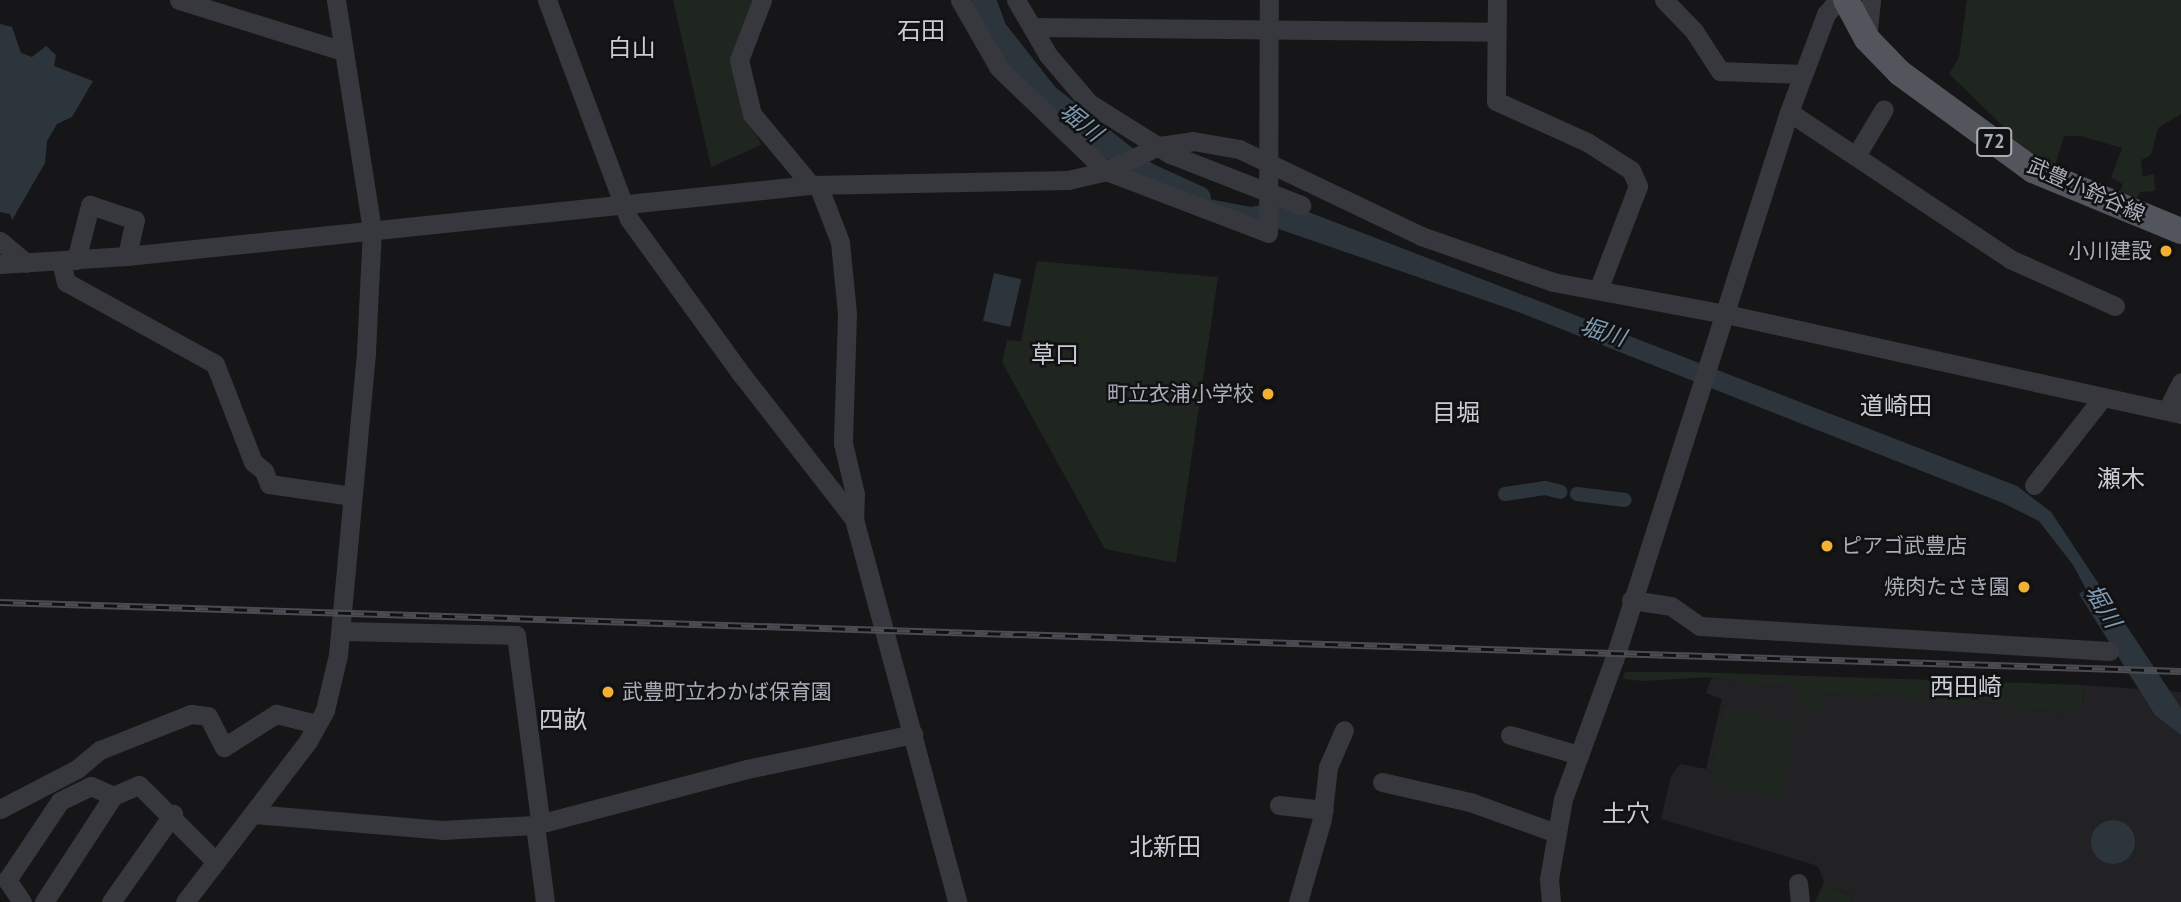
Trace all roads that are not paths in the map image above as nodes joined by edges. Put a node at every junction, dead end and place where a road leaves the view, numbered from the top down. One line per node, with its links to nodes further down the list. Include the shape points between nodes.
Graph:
1 (178, 0): 17 (street)
2 (336, 0): 17 (street)
3 (547, 0): 27 (street)
4 (762, 0): 25 (street, via 739,60 752,114)
5 (960, 0): 24 (street, via 999,68)
6 (1016, 0): 13 (street)
7 (1269, 0): 14 (street)
8 (1497, 0): 15 (street)
9 (1664, 0): 18 (street, via 1694,31 1720,71)
10 (1838, 0): 18 (street, via 1826,14)
11 (1846, 0): 16 (main road, 武豊小鈴谷線 / 72)
12 (1871, 0): 16 (street)
13 (1032, 27): 14 (street); 21 (street, via 1048,55 1089,103)
14 (1269, 29): 15 (street); 23 (street)
15 (1496, 32): 36 (street, via 1496,101 1587,142 1631,170 1638,186)
16 (1867, 39): 30 (main road, 武豊小鈴谷線 / 72, via 1900,73 2033,170)
17 (343, 51): 29 (street)
18 (1802, 74): 20 (street)
19 (1884, 109): 22 (street)
20 (1789, 112): 22 (street); 38 (street)
21 (1159, 146): 23 (street, via 1209,142); 24 (street); 26 (street)
22 (1857, 154): 37 (street, via 2010,259)
23 (1269, 162): 26 (street); 36 (street, via 1421,236 1553,282)
24 (1106, 171): 25 (street, via 1050,181); 26 (street, via 1268,233)
25 (815, 185): 27 (street); 44 (street, via 840,242 847,314 843,443 855,494)
26 (1266, 189): 28 (street)
27 (620, 203): 29 (street); 44 (street, via 741,375)
28 (1301, 205)
29 (372, 230): 32 (street); 43 (street)
30 (2181, 231)
31 (0, 241): 34 (street)
32 (127, 256): 33 (street); 33 (street, via 135,220 90,205)
33 (69, 260): 34 (street); 43 (street, via 66,282 215,364 253,462 264,471 269,484)
34 (26, 263): 35 (street)
35 (0, 264)
36 (1598, 290): 38 (street)
37 (2116, 306)
38 (1726, 314): 40 (street); 45 (street)
39 (2181, 382): 41 (street)
40 (2103, 397): 41 (street); 42 (street)
41 (2174, 412)
42 (2034, 485)
43 (352, 496): 46 (street)
44 (854, 519): 50 (street)
45 (1631, 600): 47 (street, via 1671,606 1700,626); 52 (street)
46 (341, 631): 48 (street, via 332,685); 60 (street, via 516,635)
47 (2109, 651)
48 (317, 724): 56 (street, via 276,713 224,747 208,716 191,714 100,750 77,769); 59 (street)
49 (1344, 730): 57 (street, via 1328,767)
50 (913, 734): 60 (street); 68 (street)
51 (1510, 736): 52 (street)
52 (1579, 755): 61 (street)
53 (1382, 782): 61 (street, via 1469,802)
54 (113, 796): 58 (street, via 139,785); 63 (street, via 91,786 60,801 7,880); 64 (street)
55 (1279, 805): 57 (street)
56 (0, 809)
57 (1324, 810): 69 (street)
58 (173, 814): 62 (street); 65 (street)
59 (253, 814): 60 (street, via 442,830); 62 (street)
60 (538, 823): 67 (street)
61 (1556, 833): 70 (street, via 1549,879)
62 (216, 862): 66 (street)
63 (22, 902)
64 (44, 902)
65 (111, 902)
66 (184, 902)
67 (545, 902)
68 (957, 902)
69 (1298, 902)
70 (1551, 902)

